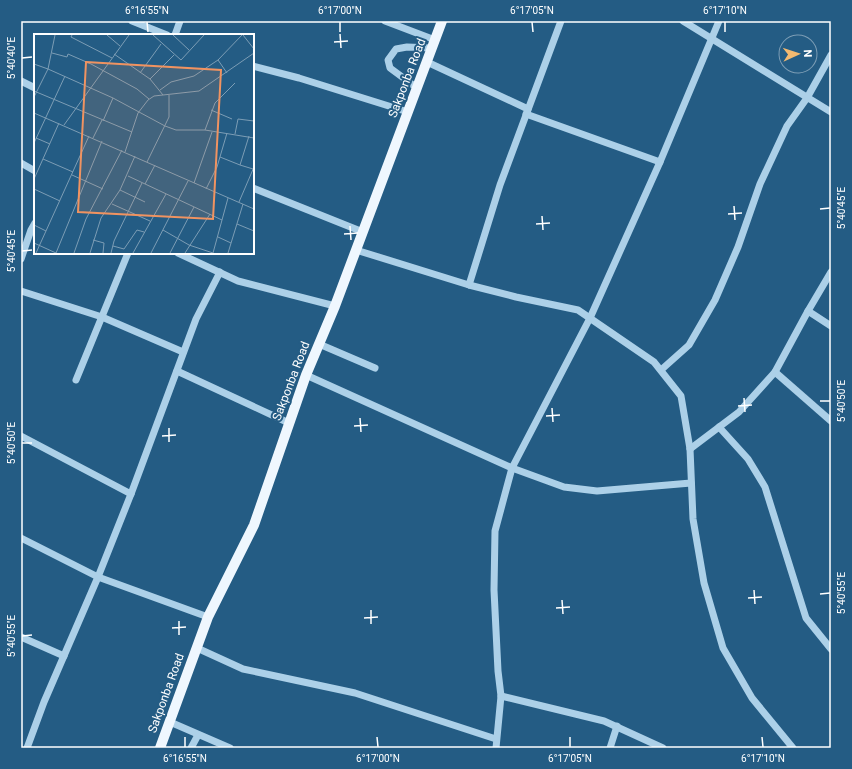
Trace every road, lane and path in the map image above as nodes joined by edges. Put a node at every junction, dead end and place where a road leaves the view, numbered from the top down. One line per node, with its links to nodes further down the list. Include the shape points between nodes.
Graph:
1 (132, 21): 8 (street)
2 (180, 21): 9 (street)
3 (385, 21): 11 (street)
4 (442, 21): 11 (main road, Sakponba Road)
5 (561, 21): 20 (street)
6 (683, 21): 10 (street)
7 (719, 21): 10 (street)
8 (164, 34)
9 (175, 34)
10 (712, 39): 18 (street); 23 (street)
11 (434, 44): 13 (main road, Sakponba Road); 17 (street, via 396,49 388,60 390,68)
12 (831, 55): 18 (street)
13 (427, 62): 17 (main road, Sakponba Road); 20 (street)
14 (254, 66): 19 (street)
15 (21, 81): 16 (street)
16 (34, 88)
17 (417, 88): 19 (main road, Sakponba Road)
18 (807, 98): 21 (street); 44 (street, via 787,126 760,184 738,247 715,300 689,345)
19 (408, 112): 27 (main road, Sakponba Road)
20 (527, 112): 23 (street); 34 (street, via 500,185)
21 (831, 112)
22 (21, 162): 24 (street)
23 (660, 162): 39 (street)
24 (34, 170)
25 (254, 188): 27 (street)
26 (34, 225): 31 (street)
27 (363, 232): 28 (main road, Sakponba Road)
28 (356, 250): 34 (street); 36 (main road, Sakponba Road)
29 (128, 254): 38 (street)
30 (180, 254): 32 (street)
31 (21, 259)
32 (220, 272): 36 (street, via 238,280); 42 (street, via 196,319)
33 (831, 272): 37 (street)
34 (469, 285): 39 (street, via 578,310)
35 (21, 291): 38 (street)
36 (336, 306): 41 (main road, Sakponba Road)
37 (808, 311): 40 (street); 46 (street)
38 (102, 317): 42 (street); 48 (street)
39 (590, 318): 44 (street, via 654,362); 54 (street)
40 (831, 326)
41 (319, 344): 43 (street); 47 (main road, Sakponba Road)
42 (183, 352): 45 (street)
43 (375, 368)
44 (661, 370): 53 (street, via 681,396)
45 (177, 371): 50 (street); 56 (street)
46 (774, 372): 49 (street); 51 (street, via 738,412)
47 (306, 375): 50 (main road, Sakponba Road); 54 (street)
48 (76, 380)
49 (831, 421)
50 (289, 423): 59 (main road, Sakponba Road, via 254,524)
51 (720, 427): 53 (street); 62 (street, via 748,459 765,487 806,618)
52 (21, 436): 56 (street)
53 (690, 449): 55 (street)
54 (512, 468): 55 (street, via 564,487 597,491); 64 (street, via 495,531 494,590)
55 (692, 483): 76 (street, via 693,519 704,583 723,648 752,698)
56 (131, 494): 58 (street)
57 (21, 538): 58 (street)
58 (98, 577): 59 (street); 63 (street)
59 (208, 617): 61 (main road, Sakponba Road)
60 (21, 638): 63 (street)
61 (197, 648): 65 (main road, Sakponba Road); 68 (street, via 243,669 355,693)
62 (831, 649)
63 (64, 656): 69 (street)
64 (501, 696): 66 (street, via 568,711); 68 (street)
65 (170, 722): 67 (street); 70 (main road, Sakponba Road)
66 (617, 726): 74 (street); 75 (street)
67 (198, 735): 71 (street); 72 (street)
68 (496, 739): 73 (street)
69 (25, 747)
70 (160, 748)
71 (191, 748)
72 (229, 748)
73 (496, 748)
74 (610, 748)
75 (663, 748)
76 (793, 748)

